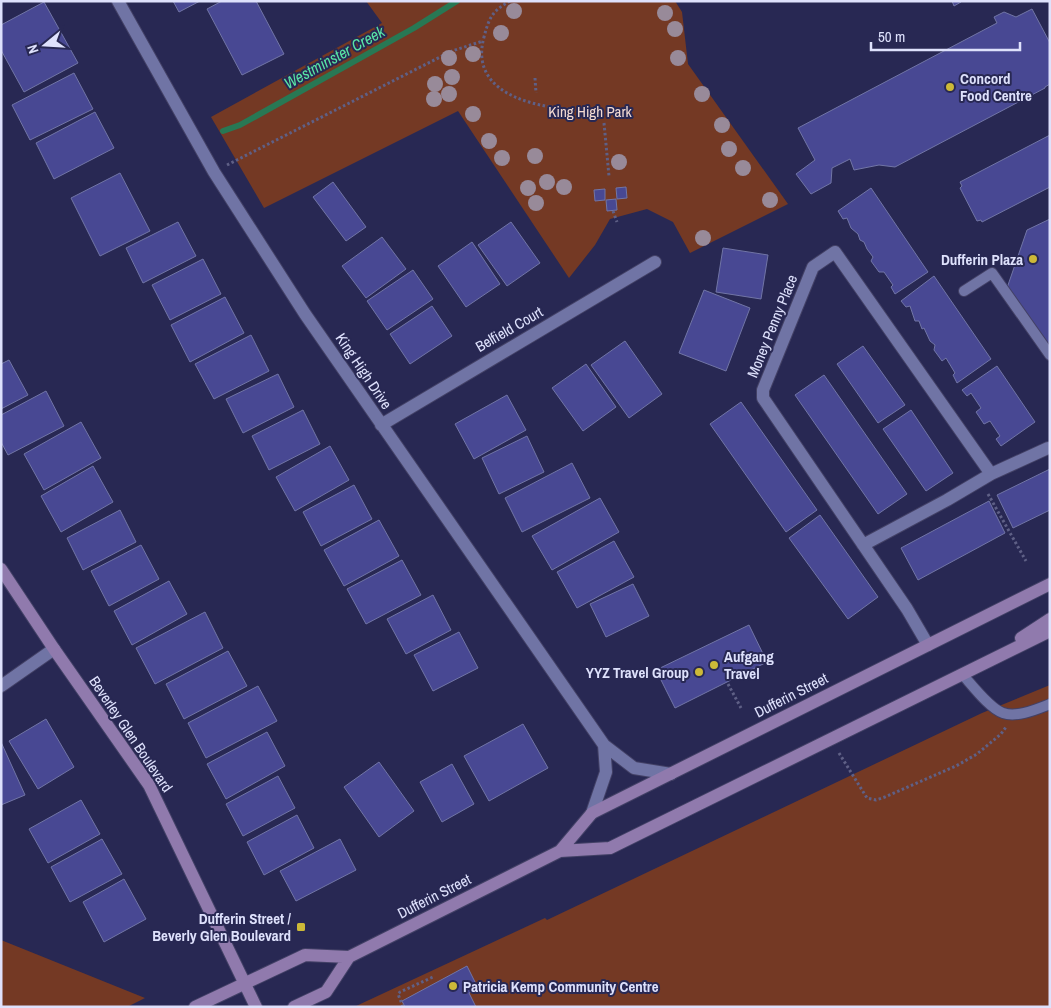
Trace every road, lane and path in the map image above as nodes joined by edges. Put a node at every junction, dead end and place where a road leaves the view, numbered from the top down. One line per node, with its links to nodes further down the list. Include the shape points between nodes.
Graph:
1 (118, 1): 8 (street, King High Drive)
2 (510, 1): 3 (path, via 494,11)
3 (482, 41): 6 (path, via 482,55 489,79 510,94 535,102); 8 (path, via 452,51)
4 (535, 78): 5 (path)
5 (536, 93)
6 (590, 110)
7 (604, 123): 9 (path)
8 (214, 172): 15 (street, King High Drive)
9 (609, 176)
10 (613, 211): 11 (path)
11 (616, 222)
12 (655, 262): 15 (street, Belfield Court)
13 (964, 291): 14 (lane, via 992,273)
14 (1050, 355)
15 (381, 425): 34 (street, King High Drive)
16 (1048, 448): 17 (street)
17 (986, 477): 18 (street); 18 (street, Money Penny Place, via 835,252 813,267 762,398); 19 (path)
18 (863, 545): 24 (street, Money Penny Place)
19 (1026, 561)
20 (1, 569): 25 (main road, Beverley Glen Boulevard)
21 (1050, 584): 24 (main road, Dufferin Street)
22 (1050, 619): 26 (main road)
23 (1050, 631): 26 (main road, Dufferin Street)
24 (928, 645): 35 (main road, Dufferin Street)
25 (54, 649): 29 (street); 40 (main road, Beverley Glen Boulevard, via 149,785)
26 (978, 667): 27 (main road, Dufferin Street)
27 (962, 674): 32 (lane, via 1000,712); 33 (main road, Dufferin Street)
28 (728, 684): 31 (path)
29 (1, 686)
30 (1050, 704): 32 (lane)
31 (740, 708)
32 (1015, 714): 33 (path, via 1002,734 977,754 876,800 867,798)
33 (831, 739): 37 (main road, Dufferin Street, via 610,848)
34 (604, 745): 35 (street, King High Drive, via 634,768); 36 (street, via 606,772)
35 (671, 774): 36 (main road, Dufferin Street)
36 (592, 813): 37 (main road, Dufferin Street)
37 (560, 851): 38 (main road, Dufferin Street)
38 (349, 957): 40 (main road, Dufferin Street, via 305,955); 43 (main road, via 326,992)
39 (433, 977): 44 (path, via 400,992)
40 (243, 984): 41 (main road, Dufferin Street); 42 (main road, Beverley Glen Boulevard)
41 (194, 1007)
42 (256, 1007)
43 (294, 1007)
44 (403, 1007)

